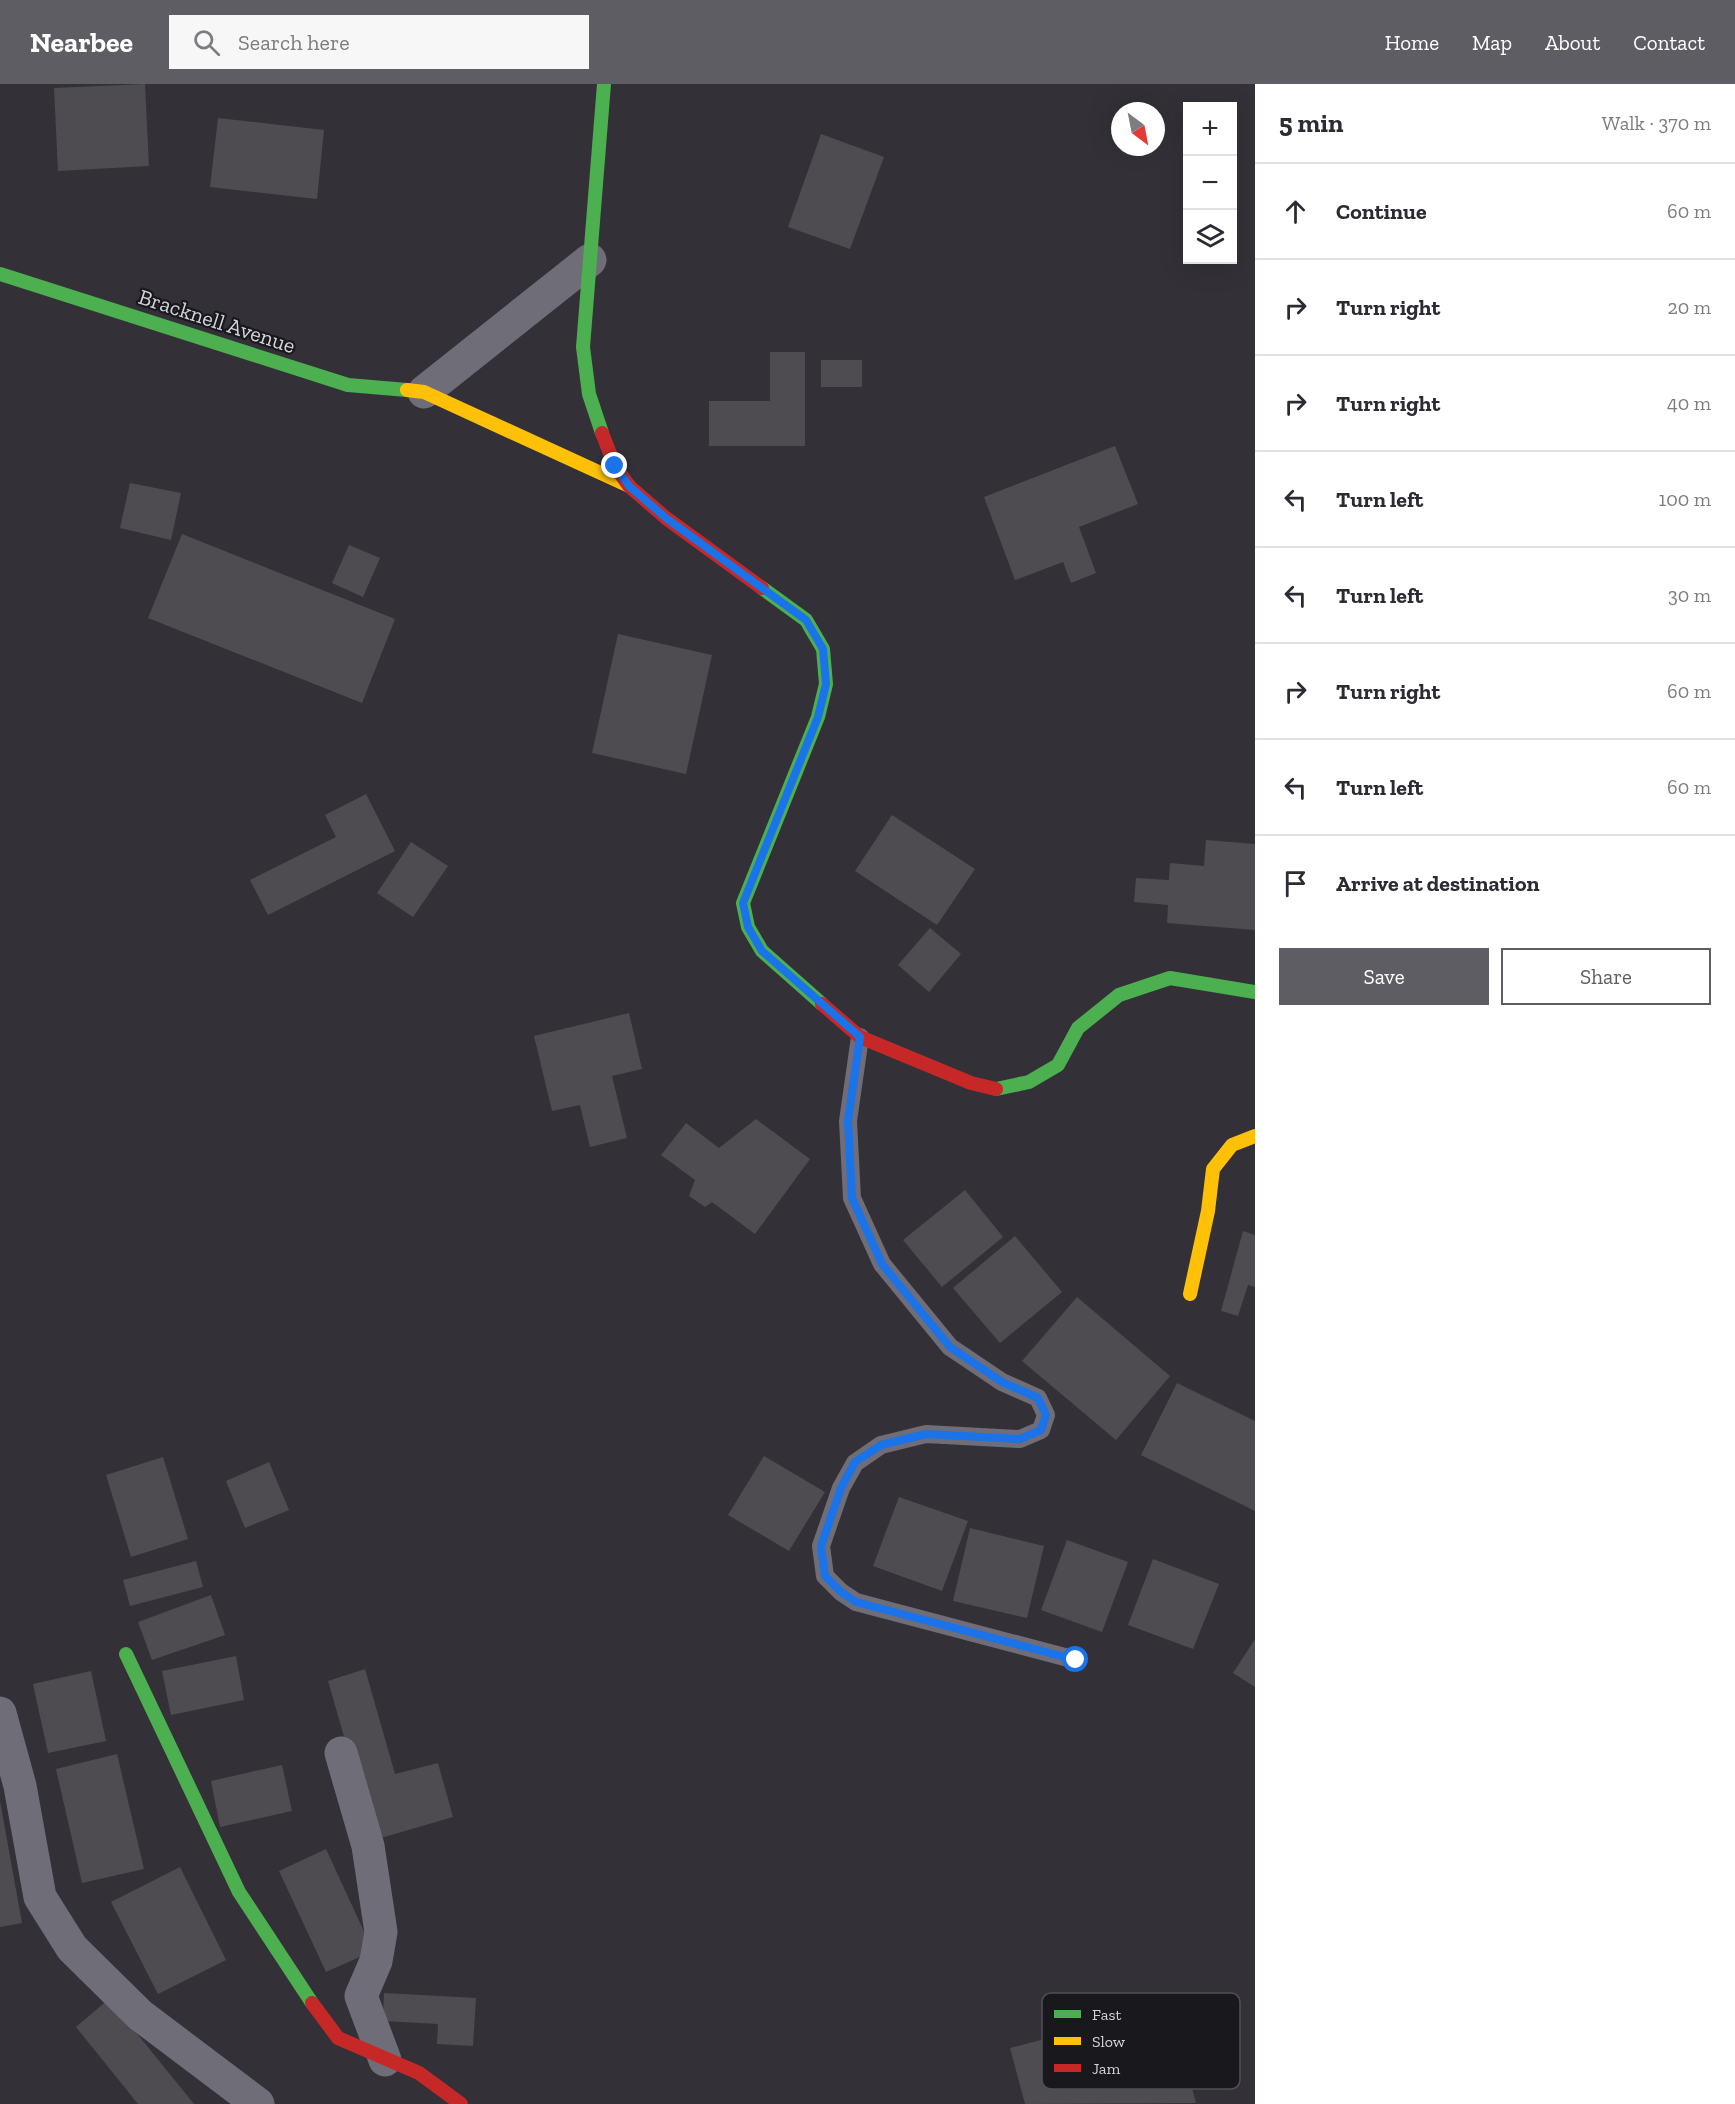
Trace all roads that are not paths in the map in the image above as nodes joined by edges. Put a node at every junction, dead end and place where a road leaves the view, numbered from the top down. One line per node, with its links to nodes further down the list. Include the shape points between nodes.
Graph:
1 (604, 84): 2 (street)
2 (590, 260): 4 (street); 5 (street, via 583,347 589,394 604,441)
3 (0, 274): 4 (street, Bracknell Avenue, via 348,385)
4 (424, 392): 5 (street, Bracknell Avenue)
5 (629, 486): 7 (street, via 666,518 806,620 823,649 826,684 818,717 743,903 748,927 762,951)
6 (1255, 992): 7 (street, via 1170,978 1119,995 1078,1028 1058,1065 1029,1082 997,1089 971,1083)
7 (860, 1037): 11 (lane, via 848,1121 852,1198 882,1264 950,1347 1002,1382 1038,1398 1046,1415 1041,1430 1020,1439 926,1434 881,1445 855,1462 841,1488 821,1546 825,1576 856,1602)
8 (1255, 1136): 9 (street, via 1232,1145 1213,1168)
9 (1190, 1294)
10 (126, 1654): 14 (street, via 239,1892 338,2038)
11 (1076, 1660)
12 (0, 1713): 15 (street, via 20,1786 40,1897 72,1948 140,2015)
13 (341, 1753): 14 (street, via 368,1846 381,1932 376,1961 361,1996)
14 (386, 2060): 16 (street, via 419,2073)
15 (258, 2104)
16 (461, 2104)

